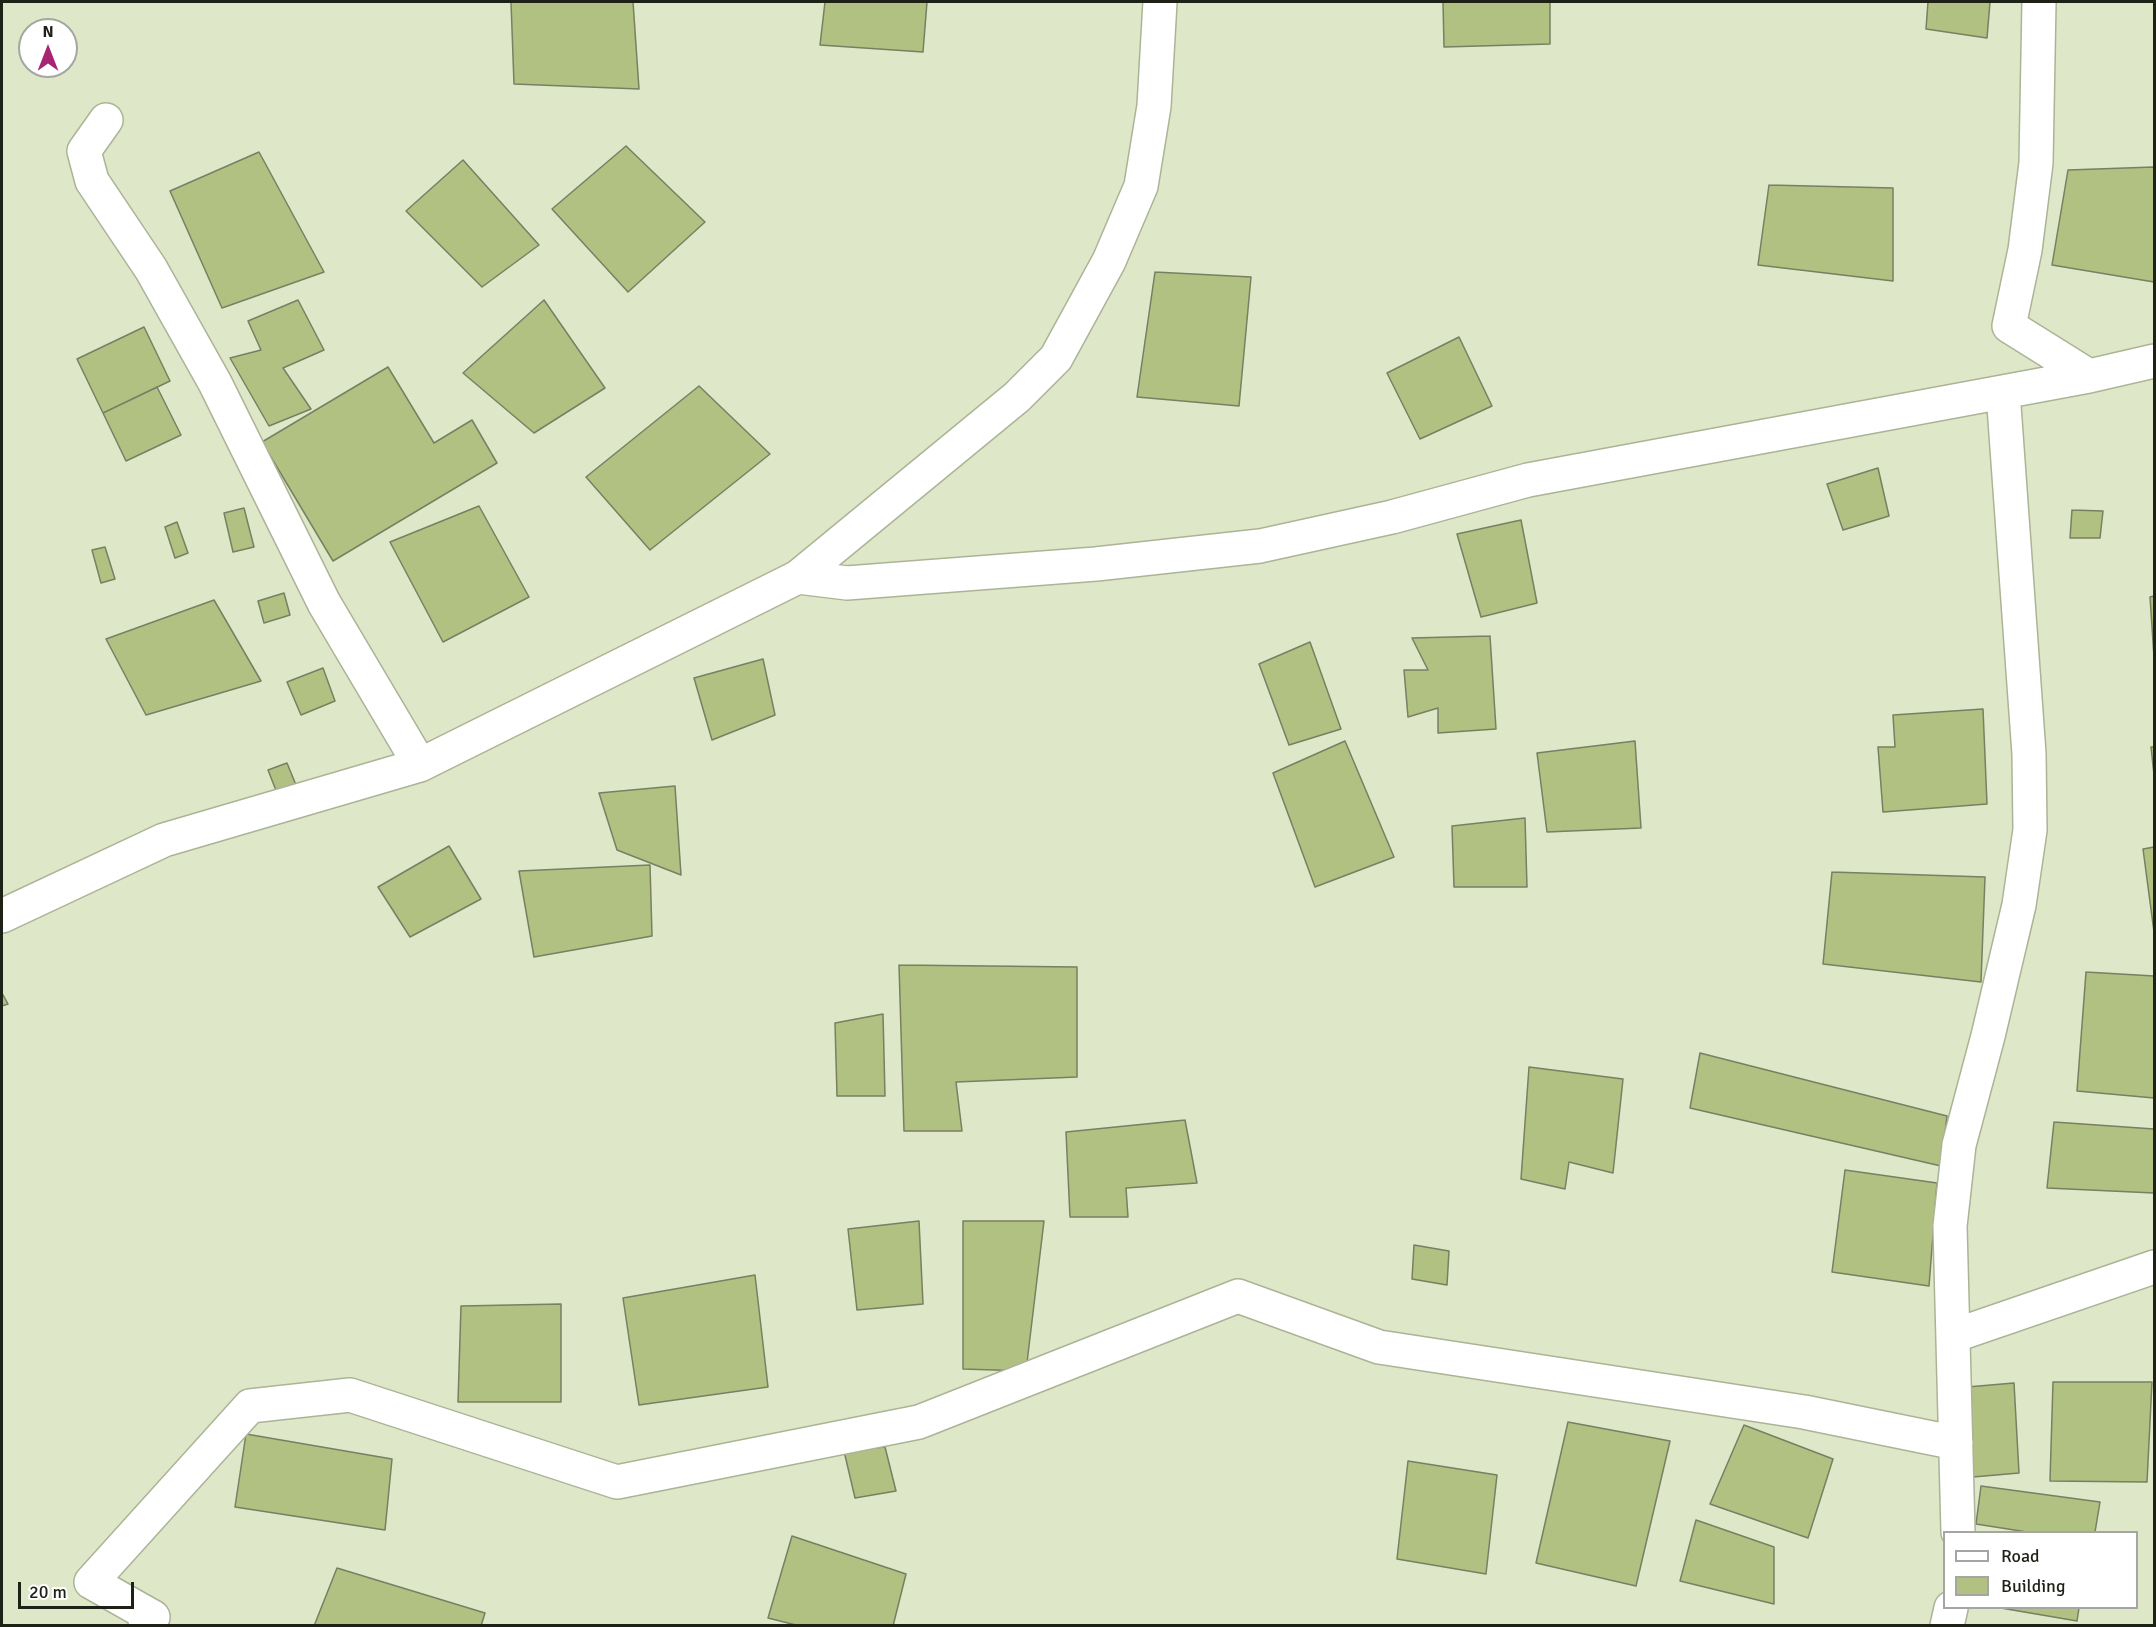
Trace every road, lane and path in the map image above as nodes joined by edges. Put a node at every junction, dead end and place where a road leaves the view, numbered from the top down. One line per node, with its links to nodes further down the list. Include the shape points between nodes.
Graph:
1 (1160, 2): 7 (street, via 1154,106 1141,186 1109,261 1056,358 1017,397)
2 (2039, 2): 5 (street, via 2036,163 2025,250 2009,326)
3 (106, 120): 8 (street, via 84,151 92,181 151,269 215,382 324,603)
4 (2154, 361): 5 (street)
5 (2089, 376): 6 (street)
6 (2003, 392): 7 (street, via 1528,480 1392,517 1260,546 1095,564 847,583); 11 (street, via 2030,830 2019,905 1959,1145 1950,1226)
7 (798, 577): 8 (street)
8 (420, 765): 9 (street, via 164,840)
9 (2, 916)
10 (2154, 1268): 11 (street)
11 (1953, 1336): 12 (street)
12 (1956, 1443): 13 (street); 15 (street, via 1804,1412 1379,1347 1238,1296 919,1422 617,1482 350,1395 250,1406 91,1582 153,1617)
13 (1958, 1531)
14 (1951, 1609): 16 (street)
15 (145, 1626)
16 (1947, 1626)

